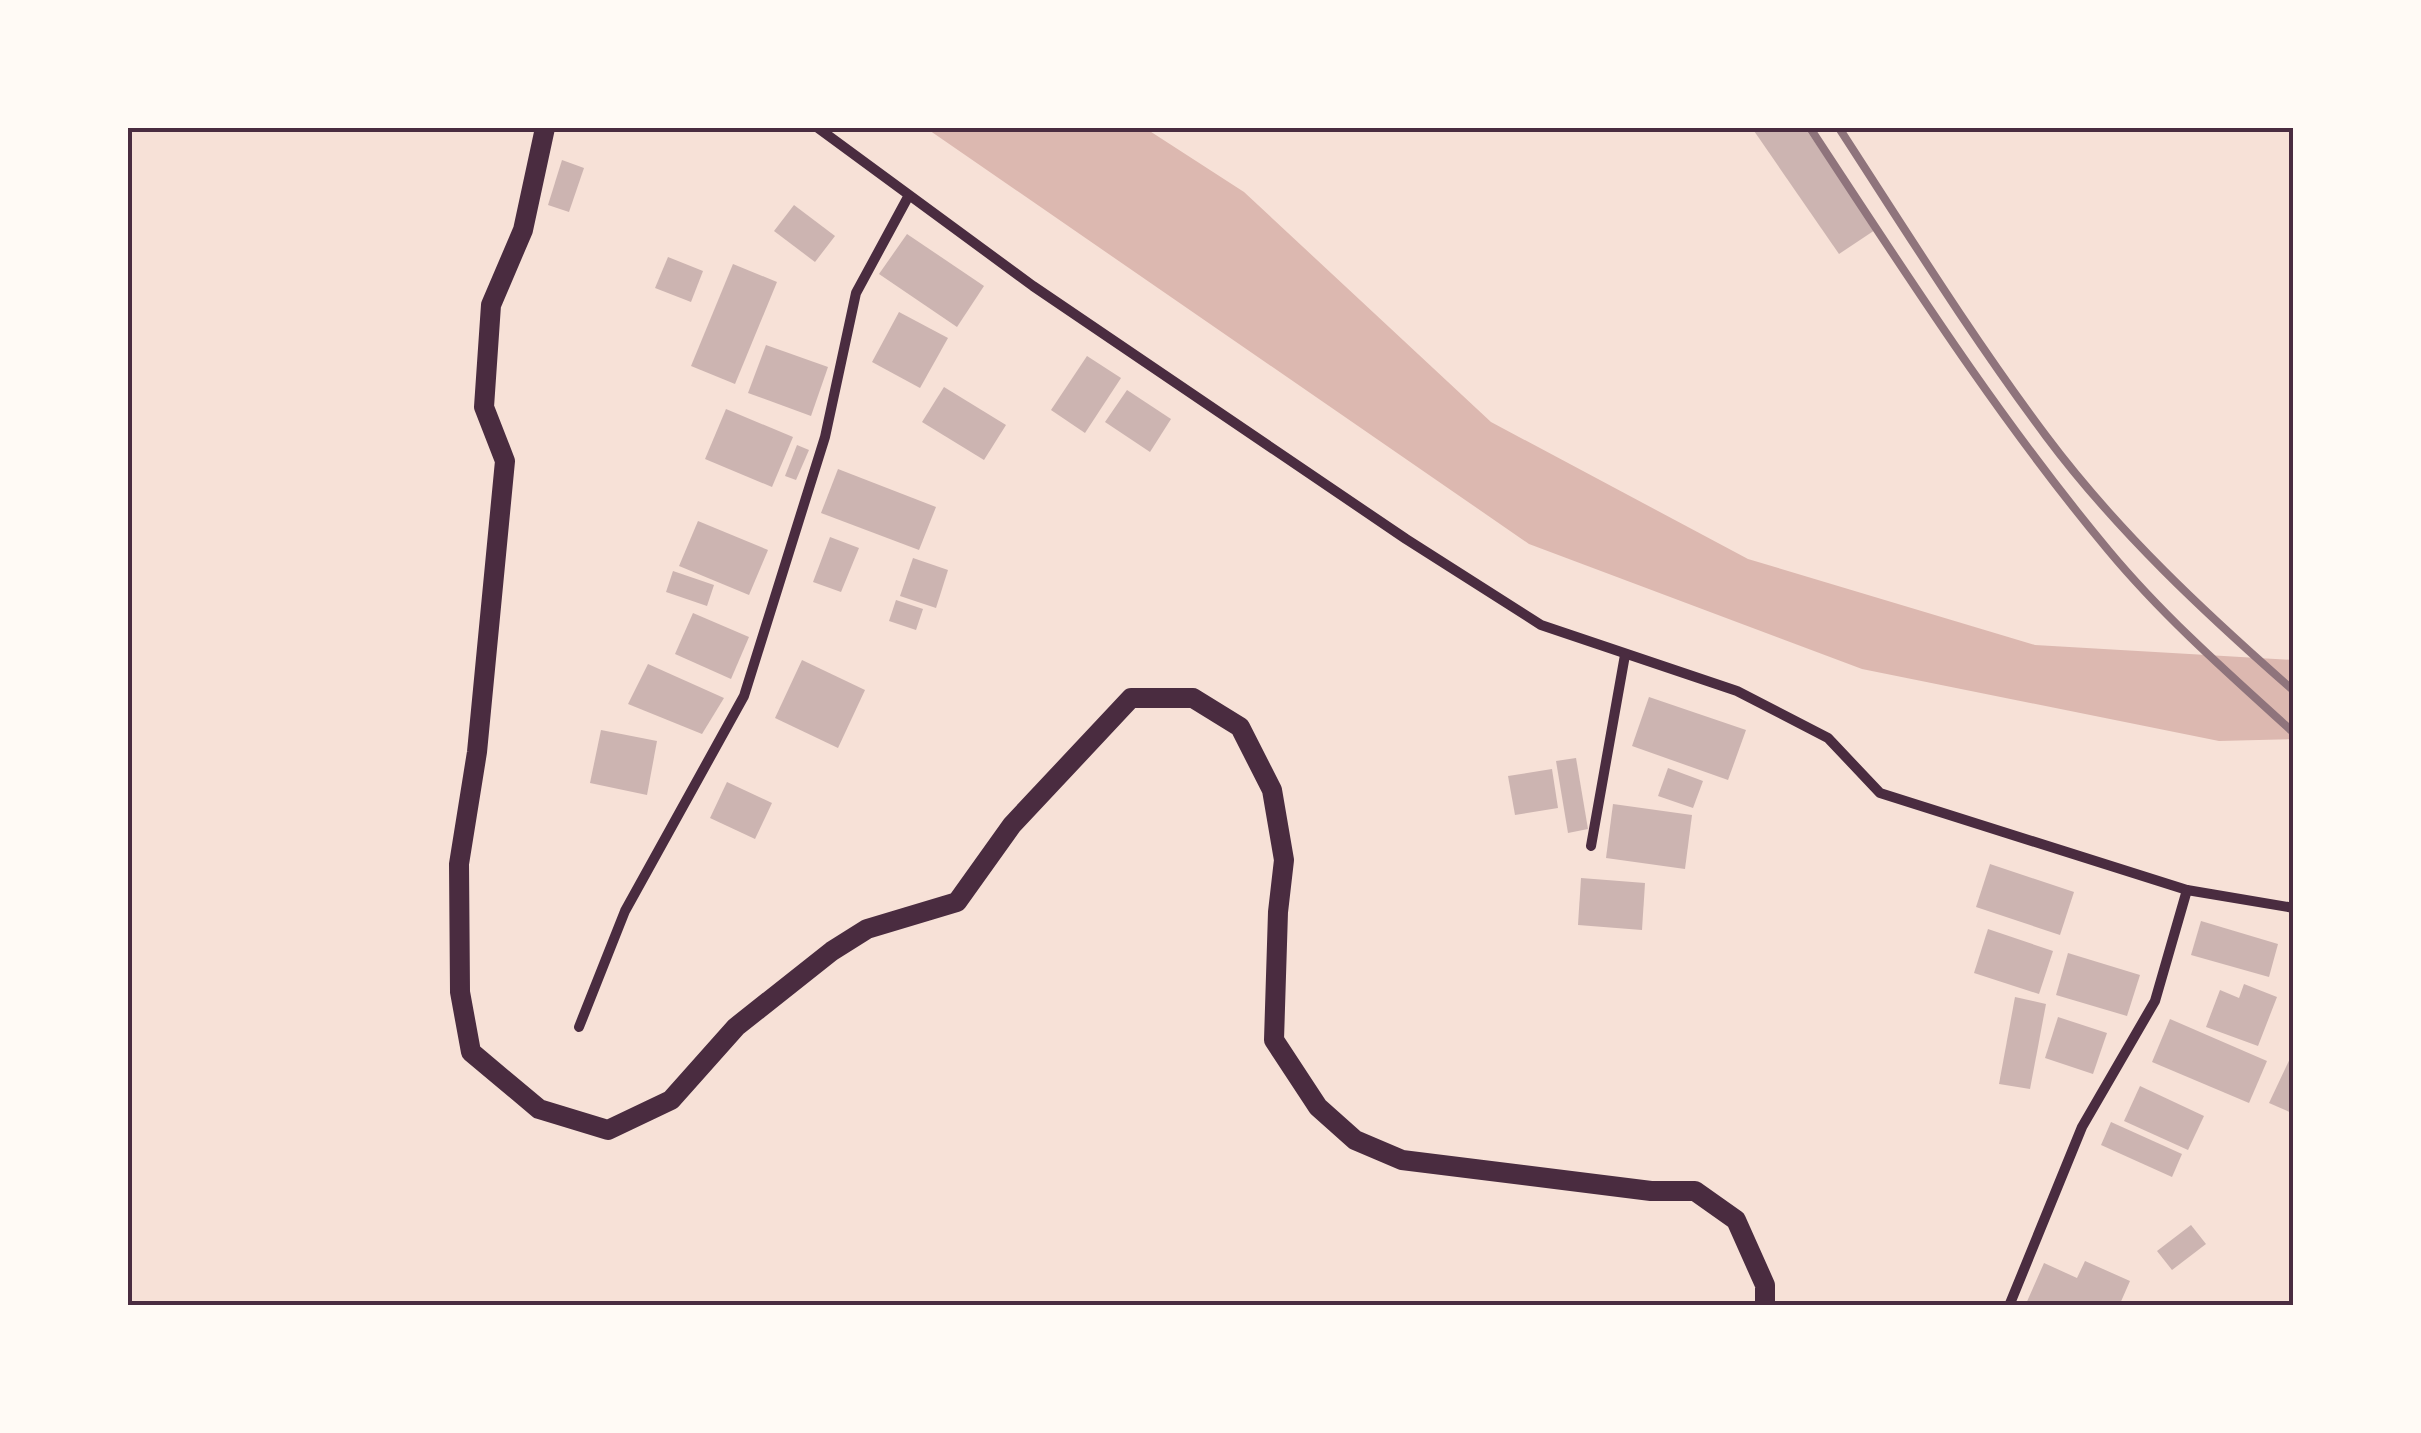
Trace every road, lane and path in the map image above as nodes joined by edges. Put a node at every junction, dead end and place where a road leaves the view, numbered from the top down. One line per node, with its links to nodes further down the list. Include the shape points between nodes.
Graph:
1 (544, 128): 9 (main road, via 523,230 490,322 484,407 505,461 460,864 460,992 472,1052 539,1109 608,1130 671,1100 736,1027 832,951 867,929 957,902 1012,825 1131,698 1193,698 1240,728 1272,790 1284,860 1274,1040 1318,1107 1355,1140 1402,1160 1695,1191 1736,1220 1765,1284)
2 (818, 128): 3 (street)
3 (908, 197): 4 (street, via 1406,540 1541,625); 8 (street, via 856,294 825,437 744,696 625,911)
4 (1625, 655): 5 (street); 6 (street, via 1737,691 1828,738 1880,794)
5 (1590, 846)
6 (2187, 890): 7 (street); 10 (street, via 2154,1001 2082,1127)
7 (2294, 908)
8 (578, 1027)
9 (1765, 1306)
10 (2008, 1306)

